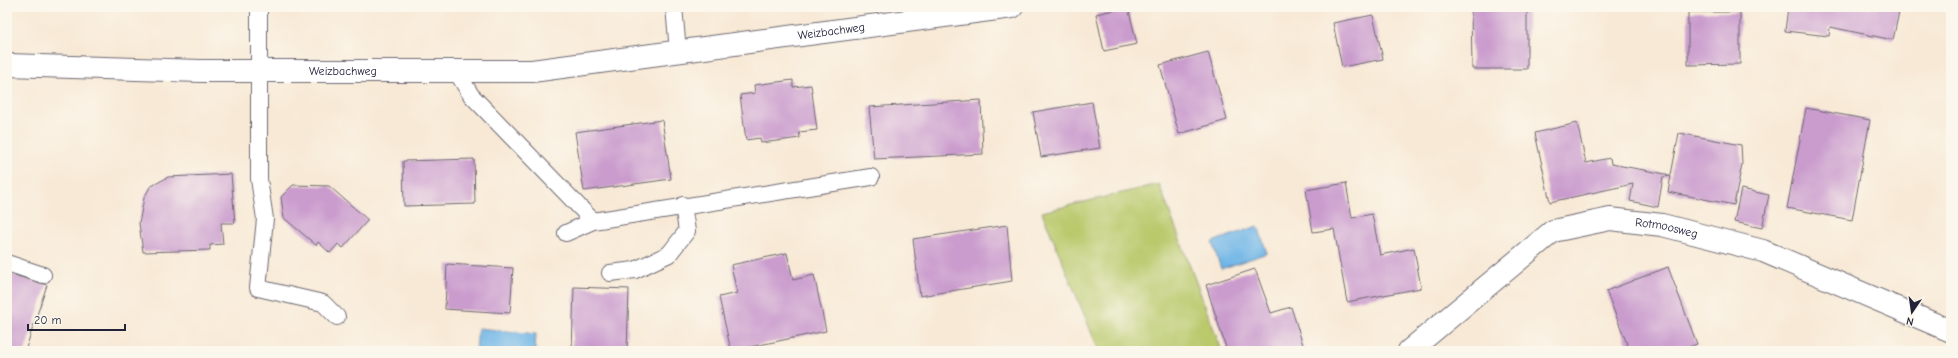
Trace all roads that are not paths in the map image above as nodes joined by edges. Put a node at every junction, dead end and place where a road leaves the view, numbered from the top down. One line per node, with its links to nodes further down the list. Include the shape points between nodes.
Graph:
1 (259, 7): 7 (lane)
2 (674, 7): 5 (lane)
3 (1012, 7): 4 (street, Weizbachweg)
4 (983, 9): 5 (street, Weizbachweg)
5 (678, 51): 8 (street, Weizbachweg, via 532,71)
6 (7, 65): 7 (street, Weizbachweg)
7 (258, 71): 8 (street, Weizbachweg); 16 (lane, via 259,179 265,219 258,288 323,303)
8 (456, 71): 11 (lane, via 470,95)
9 (871, 177): 10 (lane)
10 (683, 205): 11 (lane); 14 (lane, via 687,231 669,254 635,270)
11 (593, 221): 12 (lane)
12 (566, 233)
13 (7, 263): 15 (lane)
14 (610, 273)
15 (43, 275)
16 (337, 317)
17 (1951, 331): 18 (street, Rotmoosweg, via 1763,251 1662,225 1610,219 1553,231)
18 (1409, 351)

